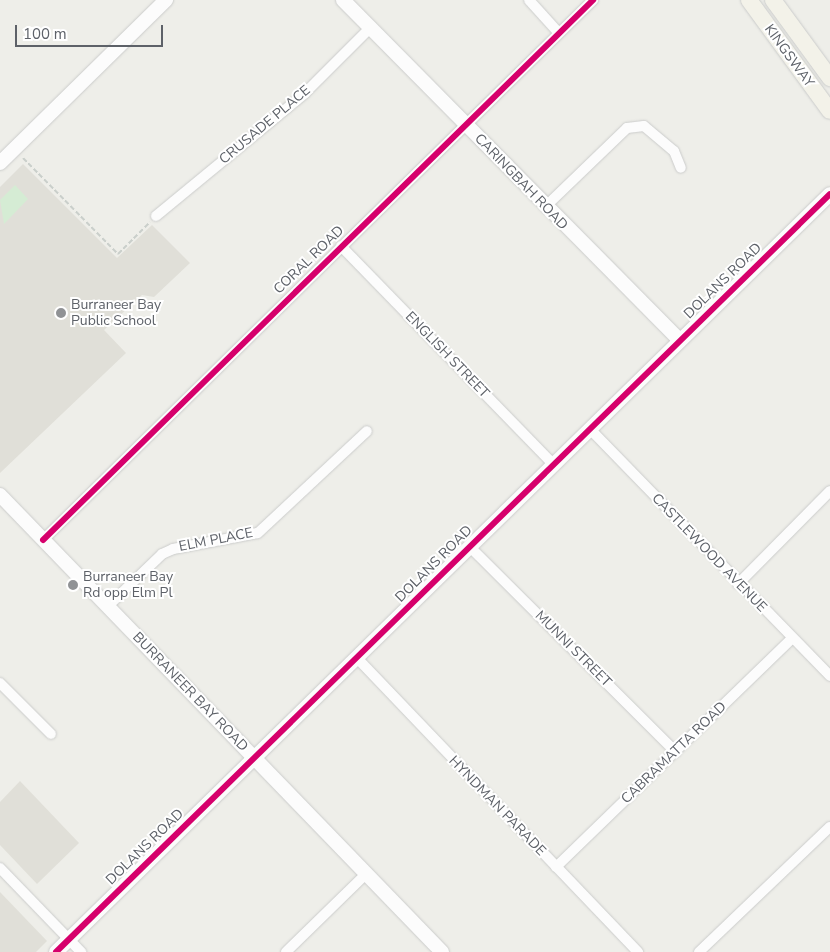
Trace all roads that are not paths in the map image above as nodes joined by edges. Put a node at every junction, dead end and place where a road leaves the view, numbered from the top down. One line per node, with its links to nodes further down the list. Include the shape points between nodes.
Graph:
1 (166, 0): 12 (street)
2 (343, 0): 7 (street, CARINGBAH ROAD)
3 (529, 0): 8 (street)
4 (593, 0): 8 (street, CORAL ROAD)
5 (749, 0): 10 (main road, KINGSWAY)
6 (774, 0): 9 (main road, KINGSWAY)
7 (369, 28): 11 (street, CARINGBAH ROAD); 16 (street, CRUSADE PLACE, via 305,93)
8 (558, 32): 11 (street, CORAL ROAD)
9 (830, 78)
10 (830, 111)
11 (467, 127): 15 (street, CARINGBAH ROAD); 17 (street, CORAL ROAD)
12 (0, 163)
13 (681, 168): 15 (street, via 674,151 644,126 627,128)
14 (830, 194): 18 (street, DOLANS ROAD)
15 (545, 208): 18 (street, CARINGBAH ROAD)
16 (156, 216)
17 (341, 246): 21 (street, ENGLISH STREET); 24 (street, CORAL ROAD)
18 (680, 340): 19 (street, DOLANS ROAD)
19 (589, 428): 21 (street, DOLANS ROAD); 26 (street, CASTLEWOOD AVENUE)
20 (367, 431): 27 (street, ELM PLACE, via 258,533 172,549 162,554)
21 (553, 464): 25 (street, DOLANS ROAD)
22 (830, 491): 26 (street)
23 (0, 495): 24 (street, BURRANEER BAY ROAD)
24 (43, 540): 27 (street, BURRANEER BAY ROAD)
25 (469, 546): 29 (street, DOLANS ROAD); 33 (street, MUNNI STREET)
26 (738, 584): 28 (street, CASTLEWOOD AVENUE)
27 (107, 607): 34 (street, BURRANEER BAY ROAD)
28 (792, 638): 30 (street, CASTLEWOOD AVENUE); 33 (street, CABRAMATTA ROAD)
29 (357, 658): 34 (street, DOLANS ROAD); 36 (street, HYNDMAN PARADE)
30 (830, 676)
31 (0, 683): 32 (street)
32 (50, 734)
33 (676, 752): 36 (street, CABRAMATTA ROAD)
34 (254, 758): 38 (street, BURRANEER BAY ROAD); 39 (street, DOLANS ROAD)
35 (830, 827): 45 (street)
36 (556, 867): 44 (street, HYNDMAN PARADE)
37 (0, 868): 39 (street)
38 (366, 874): 42 (street); 43 (street, BURRANEER BAY ROAD)
39 (69, 939): 40 (street, DOLANS ROAD); 41 (street)
40 (56, 952)
41 (81, 952)
42 (286, 952)
43 (442, 952)
44 (638, 952)
45 (700, 952)

